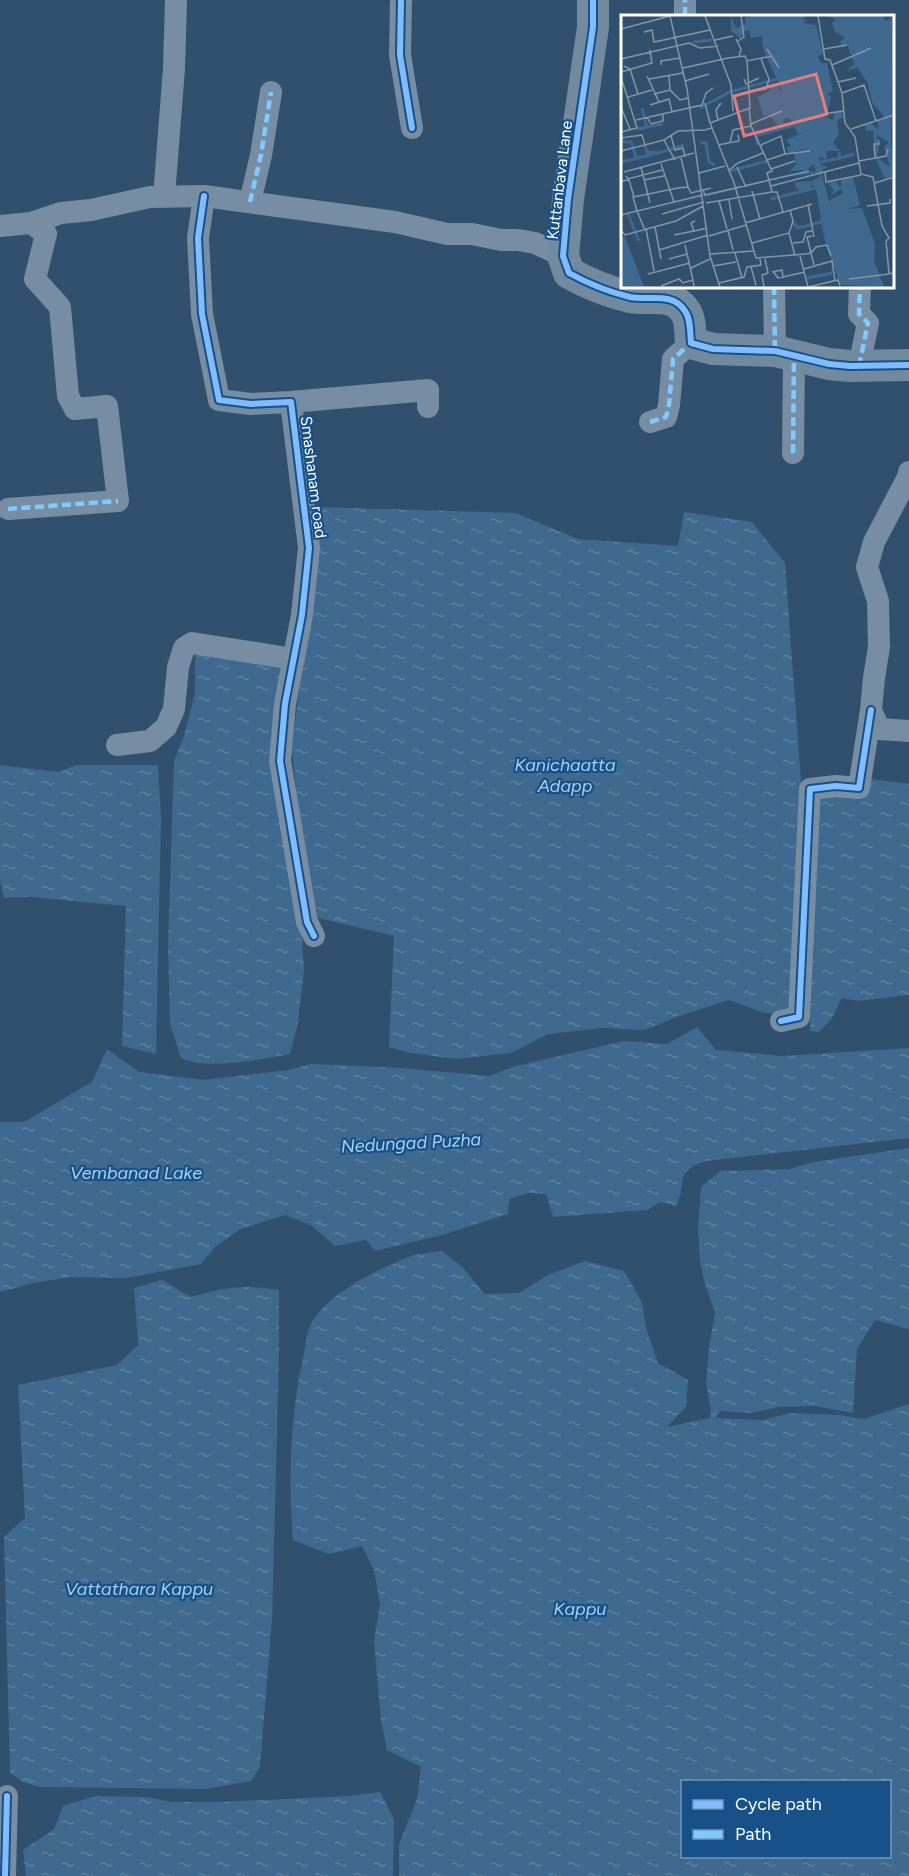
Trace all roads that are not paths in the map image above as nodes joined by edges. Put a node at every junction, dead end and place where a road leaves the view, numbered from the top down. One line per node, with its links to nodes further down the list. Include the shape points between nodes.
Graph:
1 (176, 0): 6 (street)
2 (401, 0): 5 (street, via 400,55)
3 (594, 0): 11 (street, Kuttanbava Lane)
4 (271, 92): 8 (street)
5 (412, 128)
6 (164, 196): 7 (street); 9 (street, via 61,213)
7 (204, 196): 8 (street); 18 (street, Smashanam road, via 198,238 202,314 219,400 251,404)
8 (250, 202): 11 (street, via 394,222 447,234 536,243)
9 (31, 223): 10 (street); 23 (street, via 46,234 35,279 60,307 68,396 75,409 107,406 118,501)
10 (0, 226)
11 (563, 256): 14 (street, Kuttanbava Lane, via 569,273 583,281 631,297 675,301 687,315)
12 (774, 288): 15 (street)
13 (860, 288): 17 (street, via 859,314 868,323)
14 (692, 343): 15 (street, via 713,349); 20 (street, via 673,359 666,417)
15 (785, 353): 17 (street, via 829,364); 21 (street)
16 (909, 365): 17 (street)
17 (859, 366)
18 (291, 402): 19 (street, via 428,390); 24 (street, Smashanam road, via 309,548)
19 (428, 407)
20 (650, 422)
21 (793, 453)
22 (909, 472): 25 (street, via 874,542 867,567 878,601 879,647)
23 (8, 509)
24 (294, 659): 27 (street, via 192,643 184,648 178,667 174,709 166,727 150,741); 28 (street, Smashanam road, via 279,761 307,922)
25 (871, 710): 26 (street, via 879,729); 29 (street, via 859,788 810,789 799,1017)
26 (909, 731)
27 (117, 745)
28 (314, 936)
29 (782, 1022)
30 (7, 1796): 31 (street)
31 (5, 1876)

